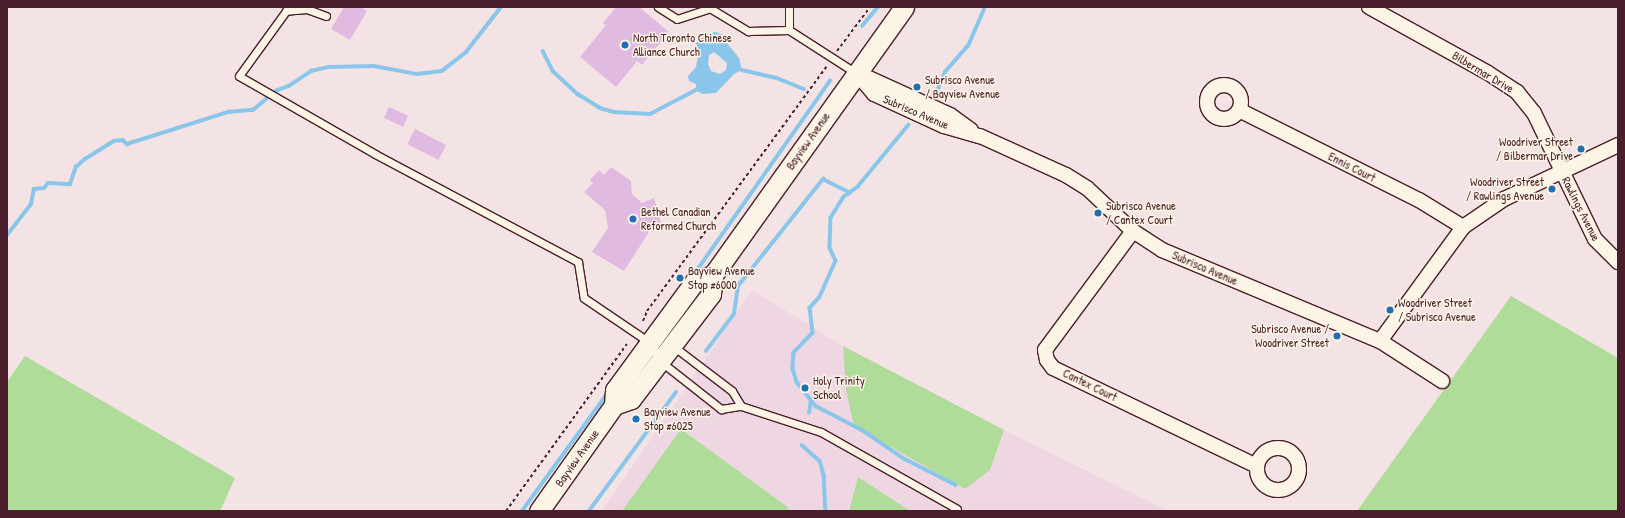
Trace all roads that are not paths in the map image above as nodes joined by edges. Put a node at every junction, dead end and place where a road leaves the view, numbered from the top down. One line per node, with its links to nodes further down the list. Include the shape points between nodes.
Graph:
1 (658, 7): 5 (lane, via 677,19)
2 (789, 7): 7 (lane)
3 (904, 7): 8 (main road, Bayview Avenue)
4 (1369, 7): 11 (street, Bilbermar Drive, via 1488,73 1517,92 1534,113)
5 (709, 8): 7 (lane, via 748,31)
6 (326, 16): 16 (lane, via 307,9 286,11 239,76 375,154 578,262 584,298)
7 (788, 30): 8 (lane)
8 (856, 73): 13 (street, Subrisco Avenue, via 883,82 950,114 980,136 1077,182); 16 (main road, Bayview Avenue, via 713,275 695,281)
9 (1239, 110): 12 (street, Ennis Court, via 1408,195)
10 (1618, 145): 11 (street)
11 (1562, 171): 12 (street, via 1504,199); 14 (street, Rawlings Avenue, via 1595,239)
12 (1463, 227): 15 (street)
13 (1133, 231): 15 (street, Subrisco Avenue, via 1181,259); 19 (street, Cantex Court, via 1045,350 1047,360 1054,368)
14 (1618, 262)
15 (1380, 341): 17 (street, Subrisco Avenue)
16 (661, 347): 18 (lane, via 732,392); 18 (lane, via 721,408); 21 (main road, Bayview Avenue, via 631,399 614,405)
17 (1442, 381)
18 (741, 406): 20 (lane, via 821,432)
19 (1257, 466)
20 (957, 509)
21 (539, 511)

